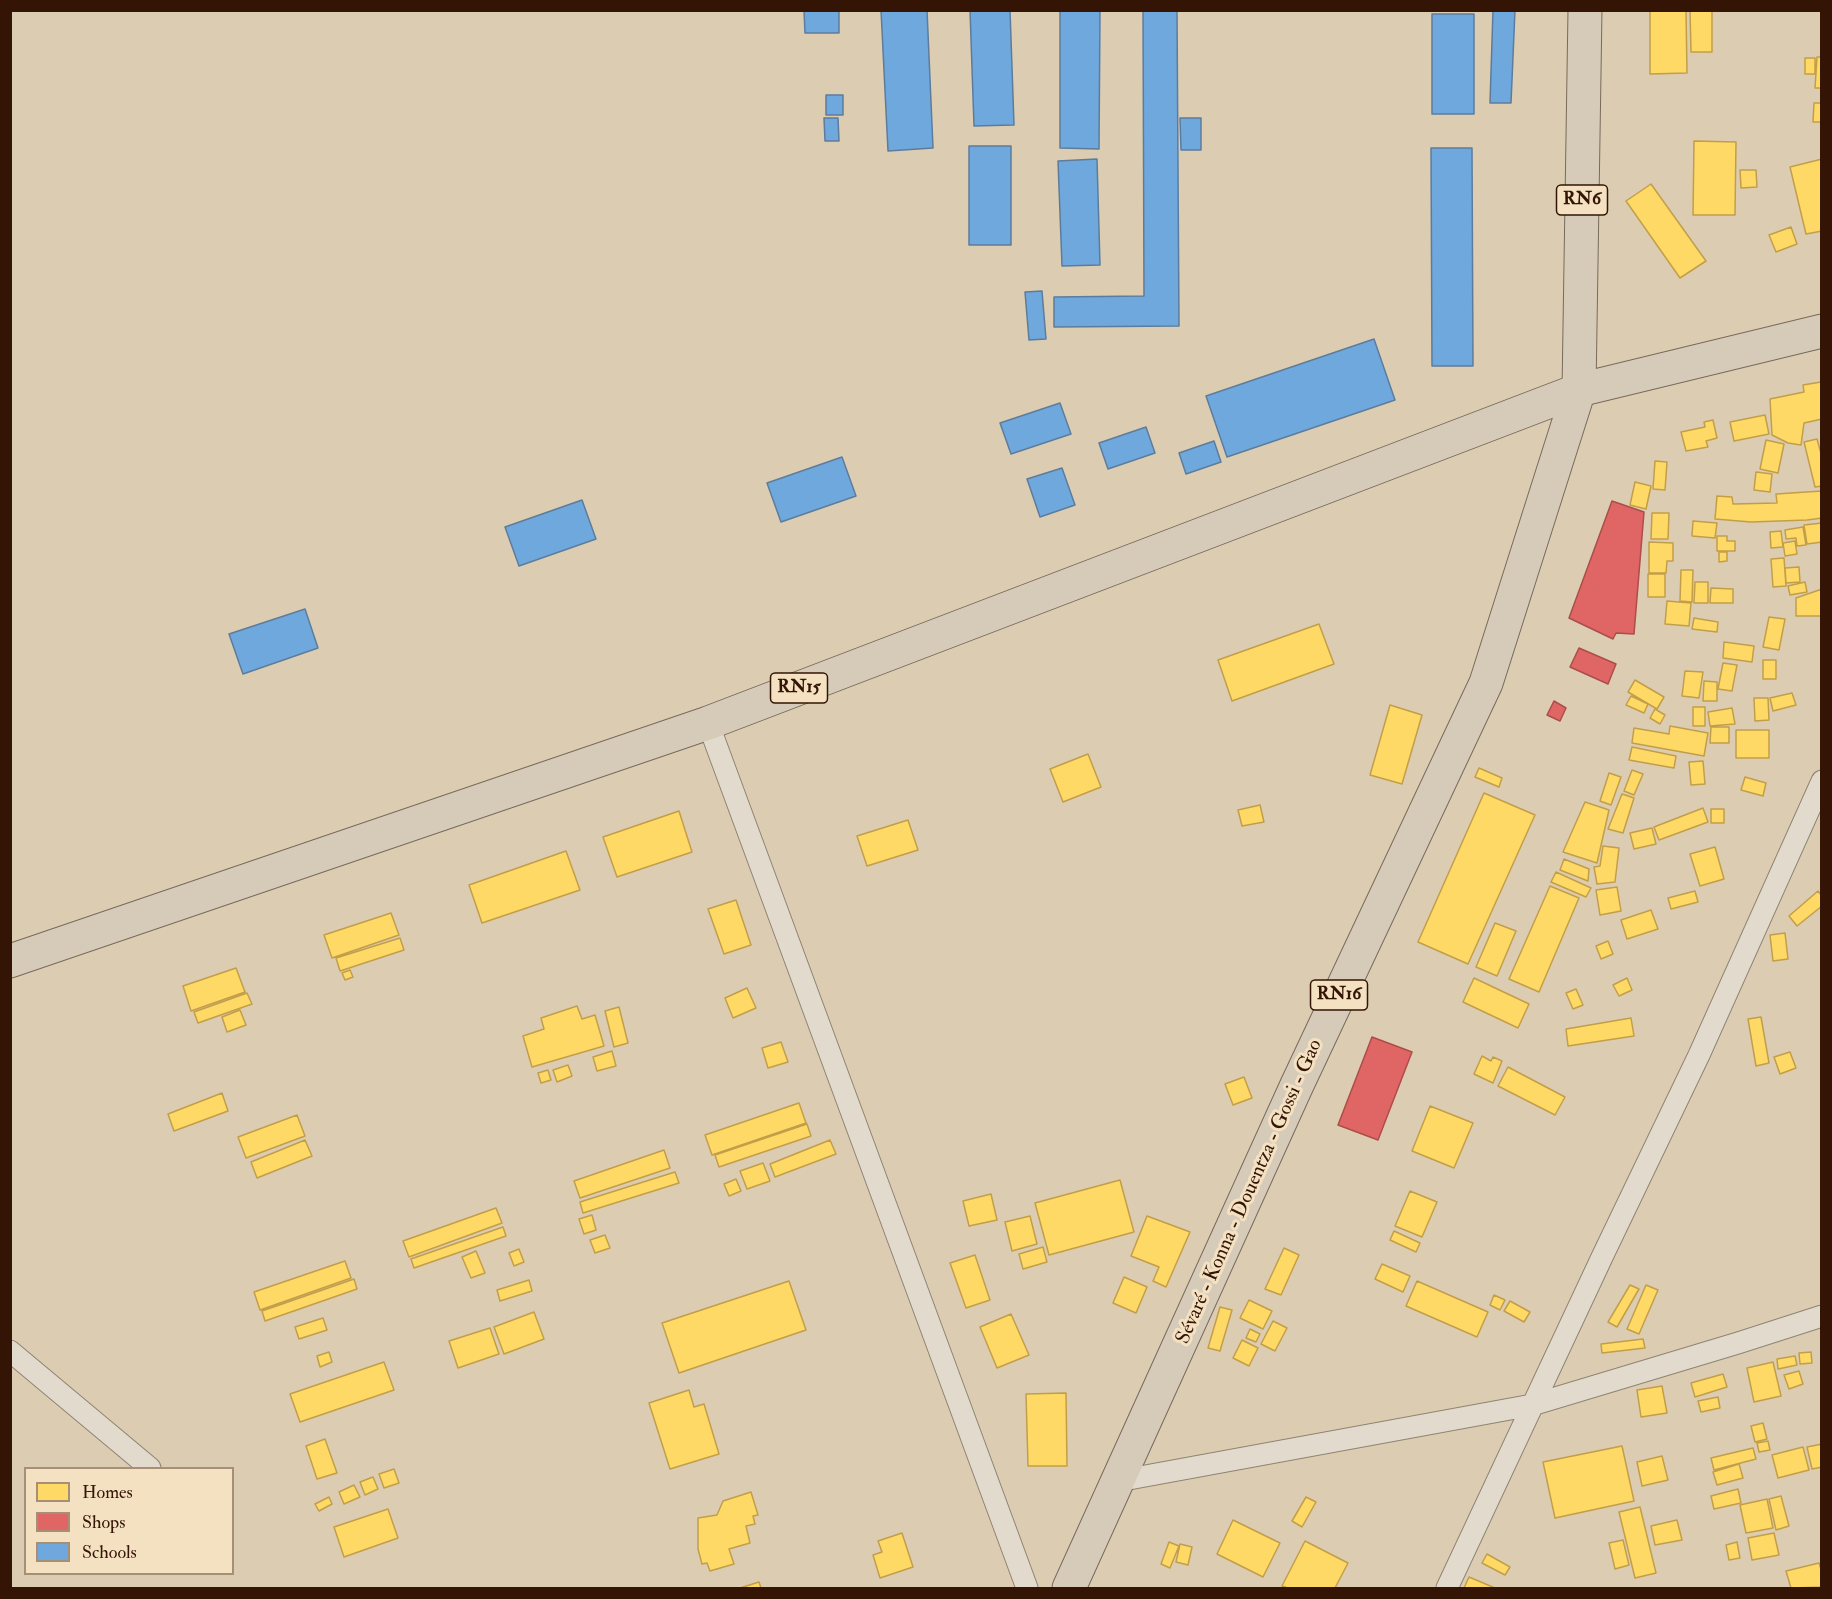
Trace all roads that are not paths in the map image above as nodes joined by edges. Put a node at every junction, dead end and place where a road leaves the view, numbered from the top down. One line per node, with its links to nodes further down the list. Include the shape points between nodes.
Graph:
1 (1585, 10): 3 (main road, RN6)
2 (1821, 331): 3 (main road)
3 (1579, 390): 4 (main road, RN15); 11 (main road, Sévaré - Konna - Douentza - Gossi - Gao / RN16, via 1486,683 1296,1087)
4 (708, 723): 6 (main road, RN15); 12 (street)
5 (1821, 781): 9 (street, via 1699,1055)
6 (10, 961)
7 (1821, 1316): 9 (street)
8 (10, 1351): 10 (street)
9 (1532, 1405): 11 (street); 14 (street)
10 (149, 1467)
11 (1118, 1481): 13 (main road, Sévaré - Konna - Douentza - Gossi - Gao / RN16)
12 (1027, 1588)
13 (1069, 1588)
14 (1447, 1588)

